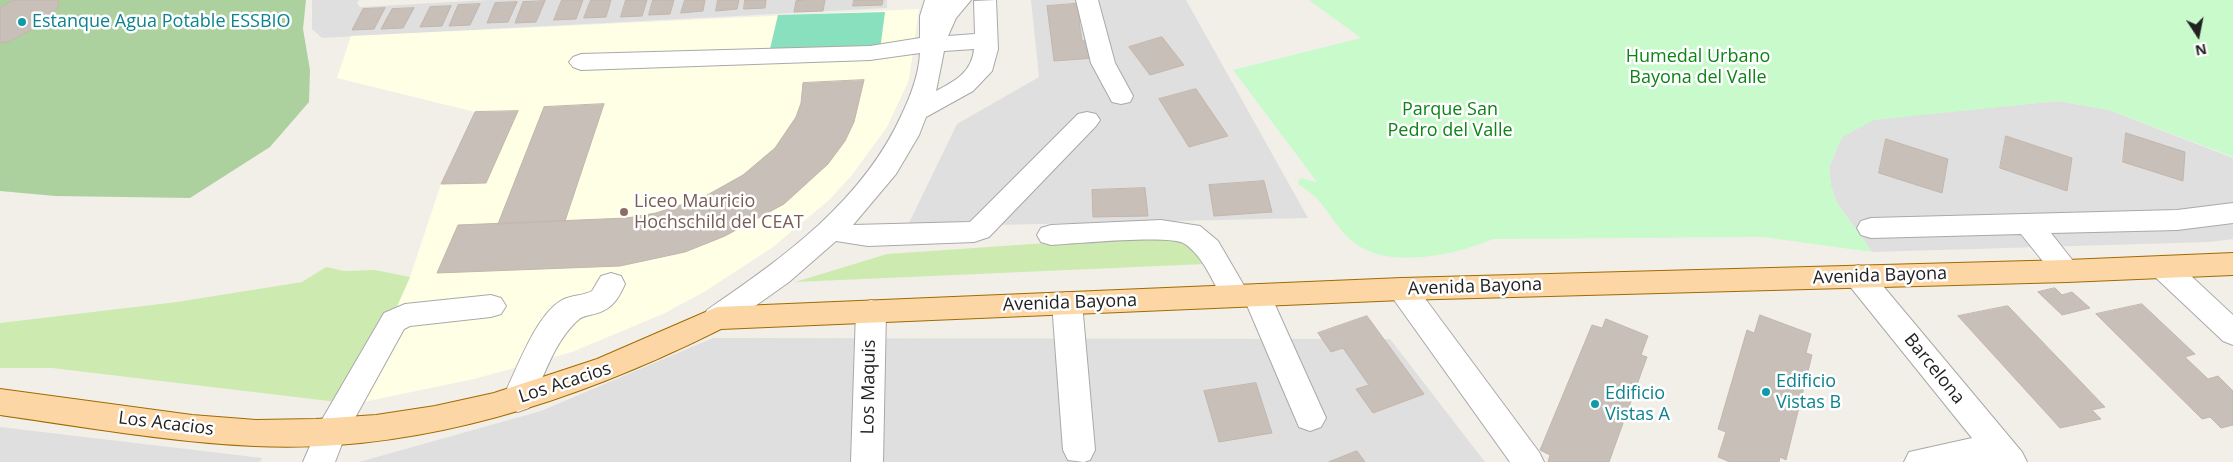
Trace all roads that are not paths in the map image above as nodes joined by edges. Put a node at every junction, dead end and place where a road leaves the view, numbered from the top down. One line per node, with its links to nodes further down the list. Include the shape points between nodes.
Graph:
1 (960, 0): 6 (street, via 946,16)
2 (1087, 0): 8 (street, via 1103,63)
3 (985, 1): 5 (street)
4 (931, 3): 6 (street, Los Acacios)
5 (985, 41): 6 (street); 9 (street, via 985,61 974,78)
6 (932, 45): 7 (street, via 870,53); 9 (street, Los Acacios, via 926,84)
7 (581, 62)
8 (1121, 96)
9 (916, 112): 14 (street, Los Acacios, via 898,150 881,175)
10 (1087, 120): 14 (street, via 979,230 868,236)
11 (2233, 213): 12 (street, via 2177,220)
12 (2028, 224): 13 (street); 18 (street)
13 (1871, 228)
14 (831, 229): 26 (street, Los Acacios, via 788,267)
15 (1051, 235): 22 (street, via 1161,230 1190,233 1208,248)
16 (2233, 264): 17 (main road, Avenida Bayona)
17 (2164, 268): 18 (main road, Avenida Bayona); 27 (street)
18 (2067, 271): 19 (main road, Avenida Bayona)
19 (1858, 276): 21 (main road, Avenida Bayona); 33 (street, Barcelona)
20 (611, 284): 28 (street, via 607,296 598,302 571,308 556,322)
21 (1402, 289): 22 (main road, Avenida Bayona); 36 (street)
22 (1246, 296): 23 (main road, Avenida Bayona); 30 (street)
23 (1067, 303): 25 (main road, Avenida Bayona); 32 (street)
24 (491, 306): 31 (street, via 405,315 394,321)
25 (870, 311): 26 (main road, Avenida Bayona); 35 (street, Los Maquis)
26 (717, 318): 28 (main road, Los Acacios, via 623,363)
27 (2233, 334)
28 (518, 399): 31 (main road, Los Acacios, via 447,416)
29 (0, 402): 31 (main road, Los Acacios, via 203,429 256,433)
30 (1310, 418)
31 (331, 432): 34 (street)
32 (1079, 450)
33 (2005, 454): 37 (street)
34 (320, 462)
35 (867, 462)
36 (1528, 462)
37 (1920, 462)

